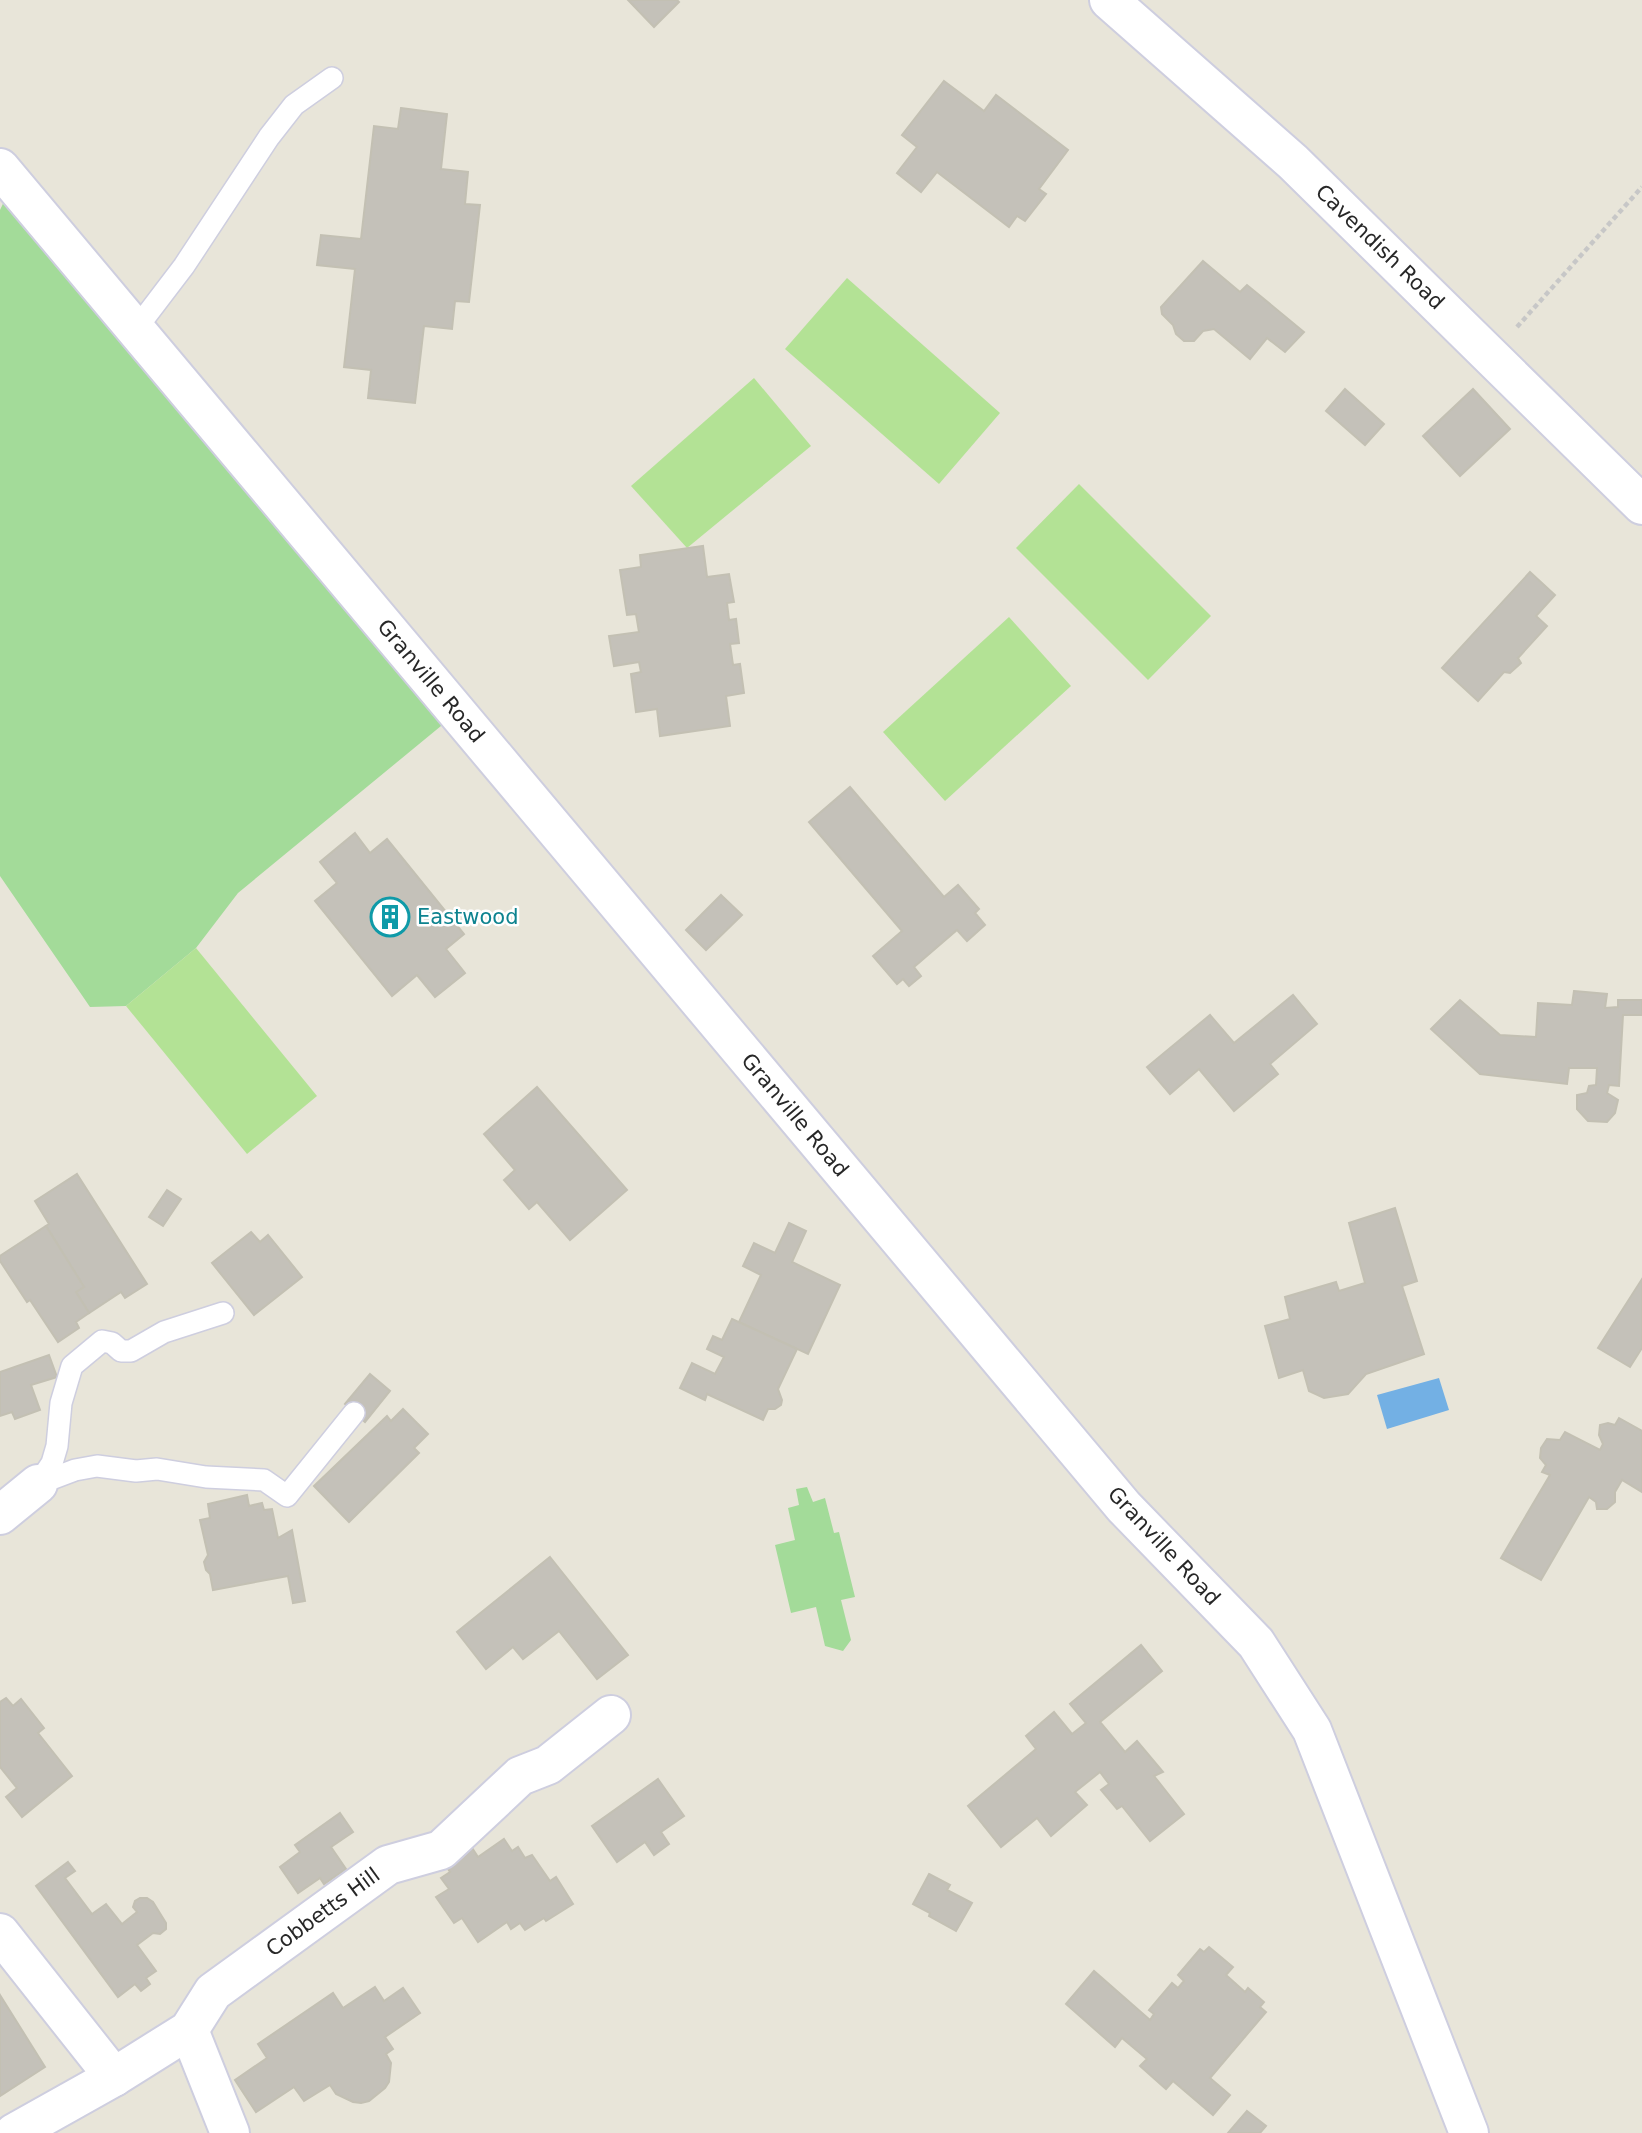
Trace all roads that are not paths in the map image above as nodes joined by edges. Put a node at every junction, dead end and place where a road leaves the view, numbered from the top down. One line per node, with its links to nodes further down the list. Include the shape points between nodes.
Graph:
1 (1109, 0): 5 (street, Cavendish Road, via 1293,162)
2 (332, 78): 4 (lane, via 295,105 269,137 184,267)
3 (0, 167): 4 (street, Granville Road)
4 (136, 329): 16 (street, Granville Road, via 1124,1507 1256,1643 1312,1730)
5 (1642, 505)
6 (223, 1313): 8 (lane, via 164,1332 131,1351 102,1341 72,1366 52,1463)
7 (355, 1413): 8 (lane, via 287,1496 264,1480 97,1466)
8 (38, 1484): 9 (street)
9 (0, 1515)
10 (611, 1715): 12 (street, Cobbetts Hill, via 548,1765 520,1776 442,1850 388,1865 213,1992)
11 (0, 1933): 13 (street)
12 (189, 2030): 13 (street, Cobbetts Hill); 15 (street)
13 (114, 2077): 14 (street, Cobbetts Hill)
14 (14, 2133)
15 (230, 2133)
16 (1469, 2133)

